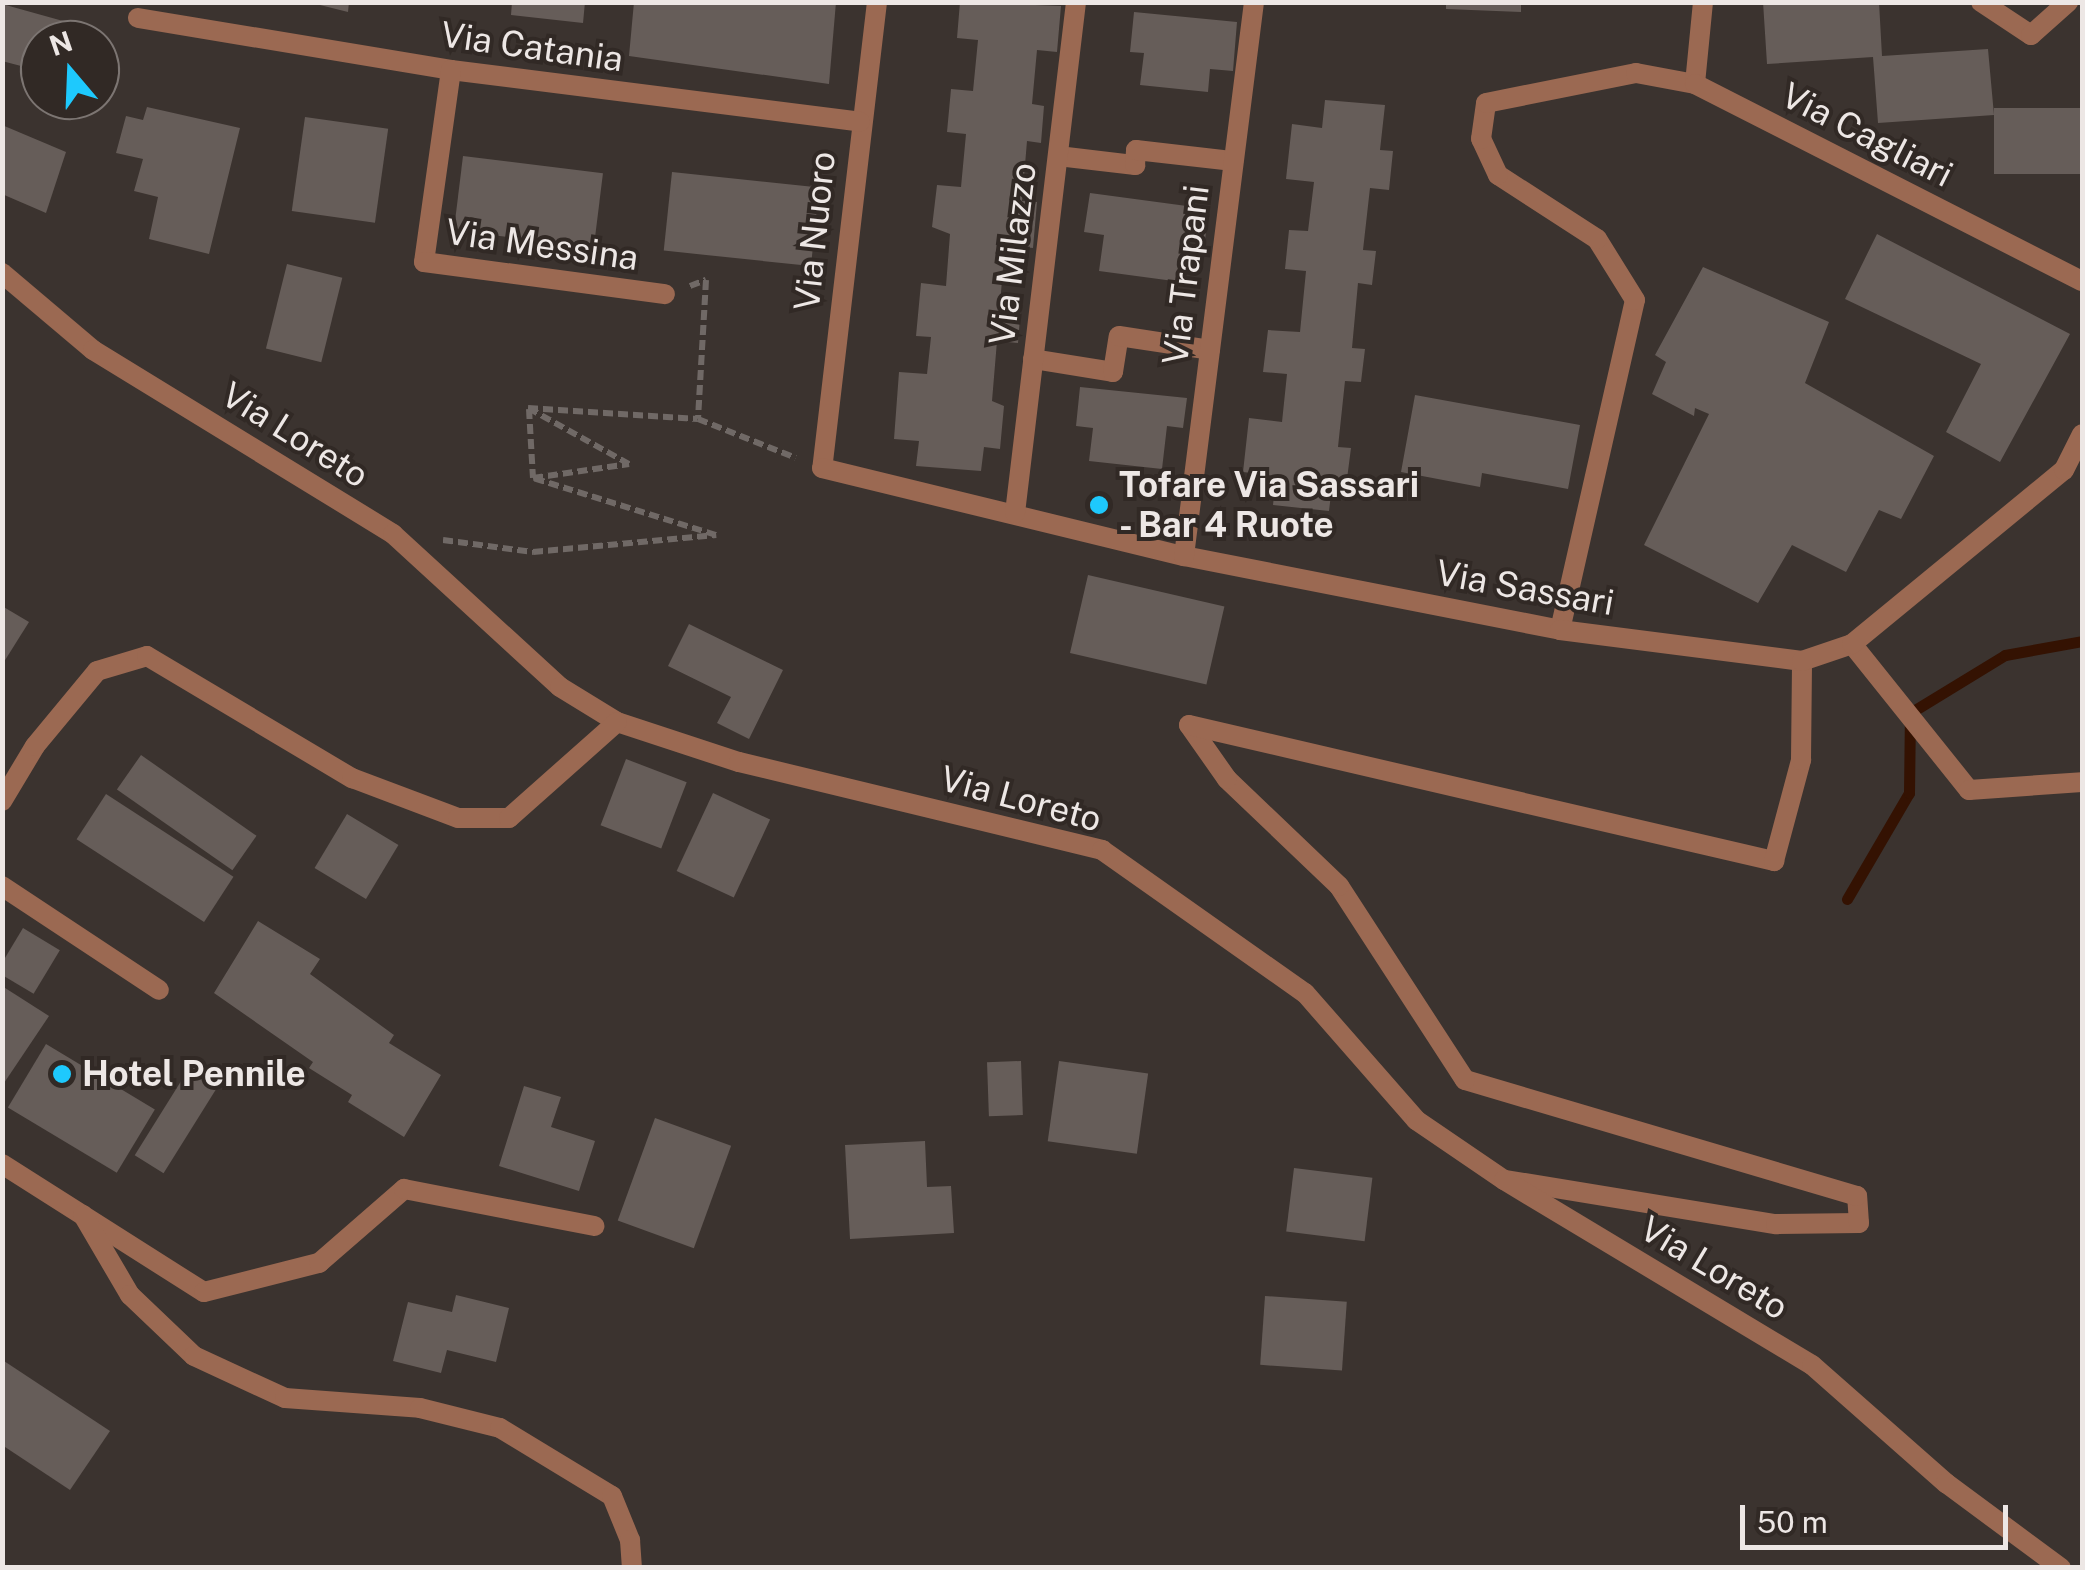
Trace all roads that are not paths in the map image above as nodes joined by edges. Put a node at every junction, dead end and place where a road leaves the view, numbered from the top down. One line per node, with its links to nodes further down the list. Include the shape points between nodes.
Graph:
1 (877, 2): 10 (street, Via Nuoro)
2 (1076, 2): 11 (street, Via Milazzo)
3 (1254, 2): 12 (street, Via Trapani)
4 (1703, 2): 9 (street)
5 (1981, 2): 6 (street, via 2031,36)
6 (2068, 2)
7 (138, 18): 8 (street, Via Catania)
8 (451, 70): 10 (street, Via Catania); 15 (street, Via Messina, via 424,262)
9 (1695, 84): 14 (street, Via Cagliari); 22 (street, Via Cagliari, via 1636,73 1486,103 1481,139 1498,175 1597,240 1635,300)
10 (860, 122): 19 (street, Via Nuoro)
11 (1058, 156): 12 (street, via 1135,165 1136,150); 17 (street, Via Milazzo)
12 (1233, 161): 16 (street, Via Trapani)
13 (2, 273): 25 (street, Via Loreto, via 93,350 393,534 560,687)
14 (2082, 281)
15 (665, 294)
16 (1210, 350): 17 (street, via 1119,336 1113,372); 21 (street, Via Trapani)
17 (1034, 359): 20 (street, Via Milazzo)
18 (2082, 434): 23 (street, Via Sassari, via 2064,470)
19 (822, 468): 20 (street, Via Sassari)
20 (1015, 513): 21 (street, Via Sassari)
21 (1184, 556): 22 (street, Via Sassari)
22 (1560, 630): 24 (street, Via Sassari)
23 (1852, 644): 24 (street, Via Sassari); 26 (street, via 1969,790)
24 (1802, 661): 31 (street, via 1800,760 1774,861 1189,725 1227,779 1339,886 1465,1080 1857,1196 1859,1223 1776,1224)
25 (617, 722): 27 (street, via 509,818 458,818 352,778 148,656 97,671 35,746); 31 (street, Via Loreto, via 739,762 1102,850 1305,993 1416,1120)
26 (2082, 782)
27 (2, 801)
28 (2, 886): 29 (street)
29 (159, 990)
30 (2, 1164): 32 (street)
31 (1504, 1180): 35 (street, Via Loreto, via 1812,1364 1946,1484)
32 (82, 1215): 33 (street, via 204,1292 319,1263 404,1188); 34 (street, via 130,1295 194,1356 284,1398 420,1408 500,1428 612,1496 630,1540)
33 (594, 1226)
34 (632, 1568)
35 (2062, 1568)

